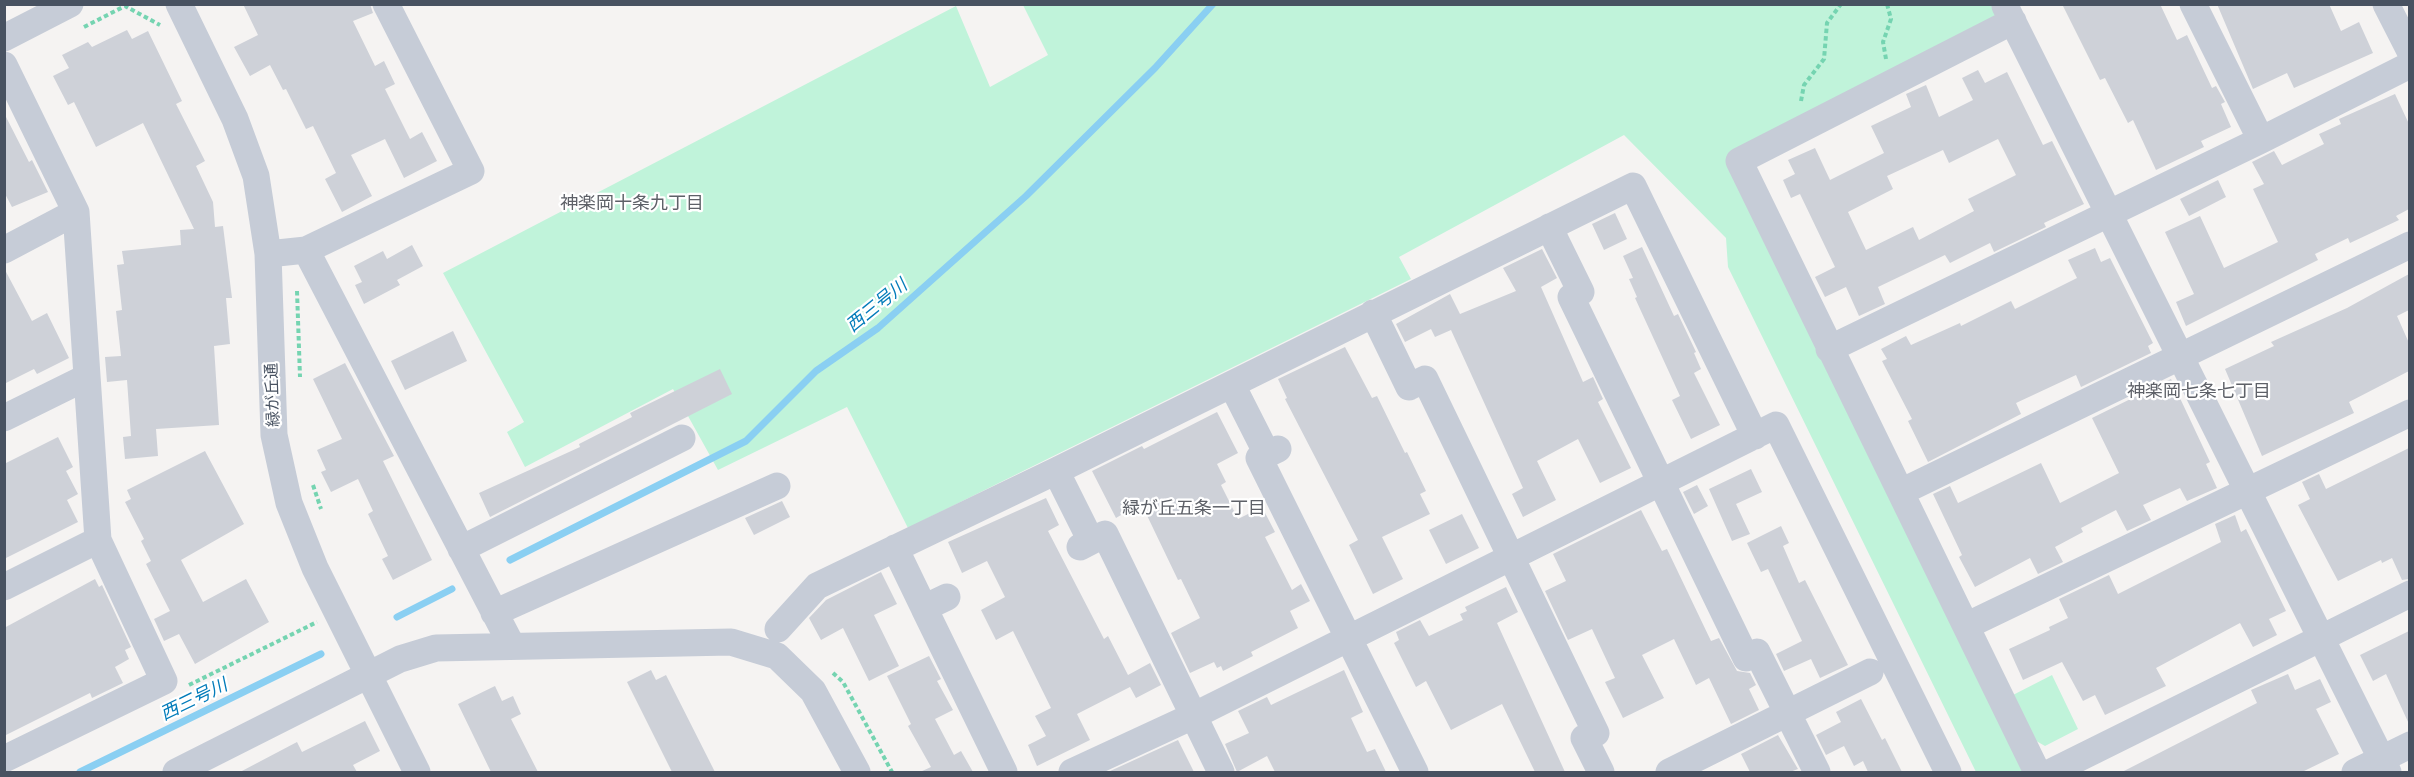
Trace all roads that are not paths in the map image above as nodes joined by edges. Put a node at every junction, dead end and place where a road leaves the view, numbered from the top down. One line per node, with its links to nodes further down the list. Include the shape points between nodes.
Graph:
1 (70, 4): 7 (street)
2 (179, 4): 18 (street, 緑が丘通, via 235,119 256,176)
3 (386, 4): 17 (street, via 471,171)
4 (2193, 4): 11 (street)
5 (2386, 4): 8 (street)
6 (2009, 13): 13 (street); 20 (street, via 1897,81 1739,161)
7 (4, 38)
8 (2409, 51)
9 (4, 65): 12 (street)
10 (2409, 65): 11 (street)
11 (2261, 140): 13 (street)
12 (76, 212): 16 (street); 22 (street)
13 (2109, 212): 20 (street); 21 (street)
14 (1549, 227): 19 (street); 26 (street, via 1633,186); 29 (street, via 1581,292 1571,297)
15 (2409, 245): 21 (street)
16 (4, 250)
17 (306, 250): 18 (street); 35 (street)
18 (268, 254): 46 (street, 緑が丘通, via 274,435 289,503 315,568)
19 (1373, 313): 23 (street); 36 (street, via 1410,387 1425,379)
20 (1829, 349): 31 (street)
21 (2180, 355): 31 (street); 32 (street)
22 (87, 377): 25 (street); 33 (street)
23 (1232, 385): 28 (street); 43 (street, via 1272,452 1259,458)
24 (2409, 413): 32 (street)
25 (4, 418)
26 (1755, 436): 29 (street); 62 (street, via 1776,425)
27 (682, 438): 35 (street)
28 (1056, 471): 34 (street); 48 (street, via 1086,544 1105,534)
29 (1662, 482): 36 (street); 47 (street, via 1746,658 1757,652)
30 (777, 486): 39 (street)
31 (1901, 492): 40 (street)
32 (2249, 492): 40 (street); 42 (street)
33 (98, 540): 37 (street); 50 (street, via 164,681)
34 (895, 548): 41 (street, via 817,586); 55 (street, via 935,603)
35 (461, 549): 39 (street)
36 (1511, 557): 43 (street); 59 (street, via 1596,733 1584,738)
37 (4, 587)
38 (2409, 594): 42 (street)
39 (494, 613): 44 (street)
40 (1966, 626): 63 (street)
41 (778, 629)
42 (2321, 638): 51 (street); 64 (street)
43 (1349, 639): 48 (street); 58 (street)
44 (512, 646): 46 (street, via 436,648); 54 (street, via 731,642 777,656 813,691)
45 (1870, 672): 47 (street)
46 (369, 674): 52 (street); 53 (street, 緑が丘通)
47 (1787, 714): 60 (street); 61 (street)
48 (1193, 716): 56 (street); 57 (street)
49 (2409, 745): 51 (street)
50 (4, 759)
51 (2384, 766): 65 (street)
52 (176, 772)
53 (417, 772)
54 (857, 772)
55 (1004, 772)
56 (1072, 772)
57 (1221, 772)
58 (1414, 772)
59 (1601, 772)
60 (1669, 772)
61 (1817, 772)
62 (1948, 772)
63 (2037, 772)
64 (2051, 772)
65 (2355, 772)

